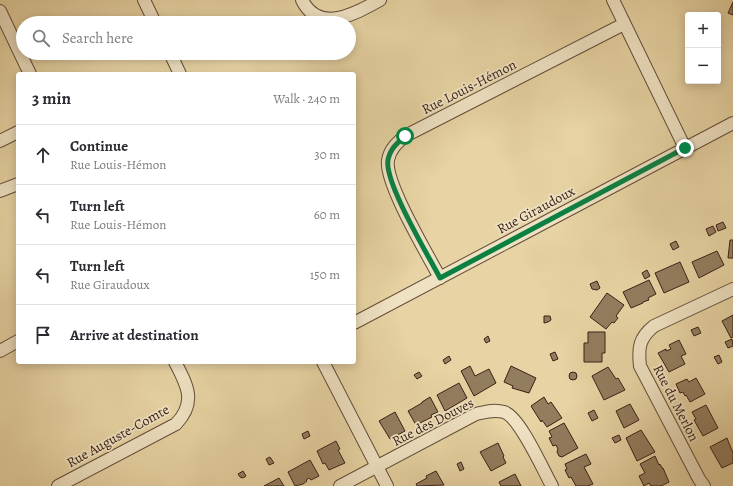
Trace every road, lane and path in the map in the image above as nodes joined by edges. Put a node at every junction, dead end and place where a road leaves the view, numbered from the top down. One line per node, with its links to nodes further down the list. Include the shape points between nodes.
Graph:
1 (144, 0): 6 (street)
2 (302, 0): 7 (street, via 312,14)
3 (380, 0): 8 (street)
4 (612, 0): 9 (street)
5 (0, 11): 10 (street)
6 (152, 16)
7 (317, 16)
8 (345, 16)
9 (624, 24): 18 (street); 21 (street, Rue Louis-Hémon, via 405,136 395,144 388,162 389,175)
10 (16, 45)
11 (23, 60): 13 (street)
12 (173, 60): 14 (street)
13 (29, 72)
14 (179, 72)
15 (733, 123): 18 (street, Rue Giraudoux)
16 (16, 133): 17 (street)
17 (0, 141)
18 (685, 148): 21 (street, Rue Giraudoux)
19 (16, 185): 20 (street)
20 (0, 191)
21 (440, 278): 23 (street, Rue Giraudoux)
22 (733, 289): 33 (street, Rue du Merlon, via 654,326 646,332 638,353 640,366)
23 (356, 322)
24 (16, 343): 25 (street)
25 (0, 351)
26 (176, 364): 29 (street, Rue Auguste-Comte, via 186,382 189,395 184,416 176,424)
27 (324, 364): 28 (street)
28 (377, 467): 30 (street, Rue des Douves); 31 (street); 32 (street, Rue des Douves, via 476,414 498,411 514,419 522,430)
29 (58, 486)
30 (340, 486)
31 (387, 486)
32 (552, 486)
33 (704, 486)

